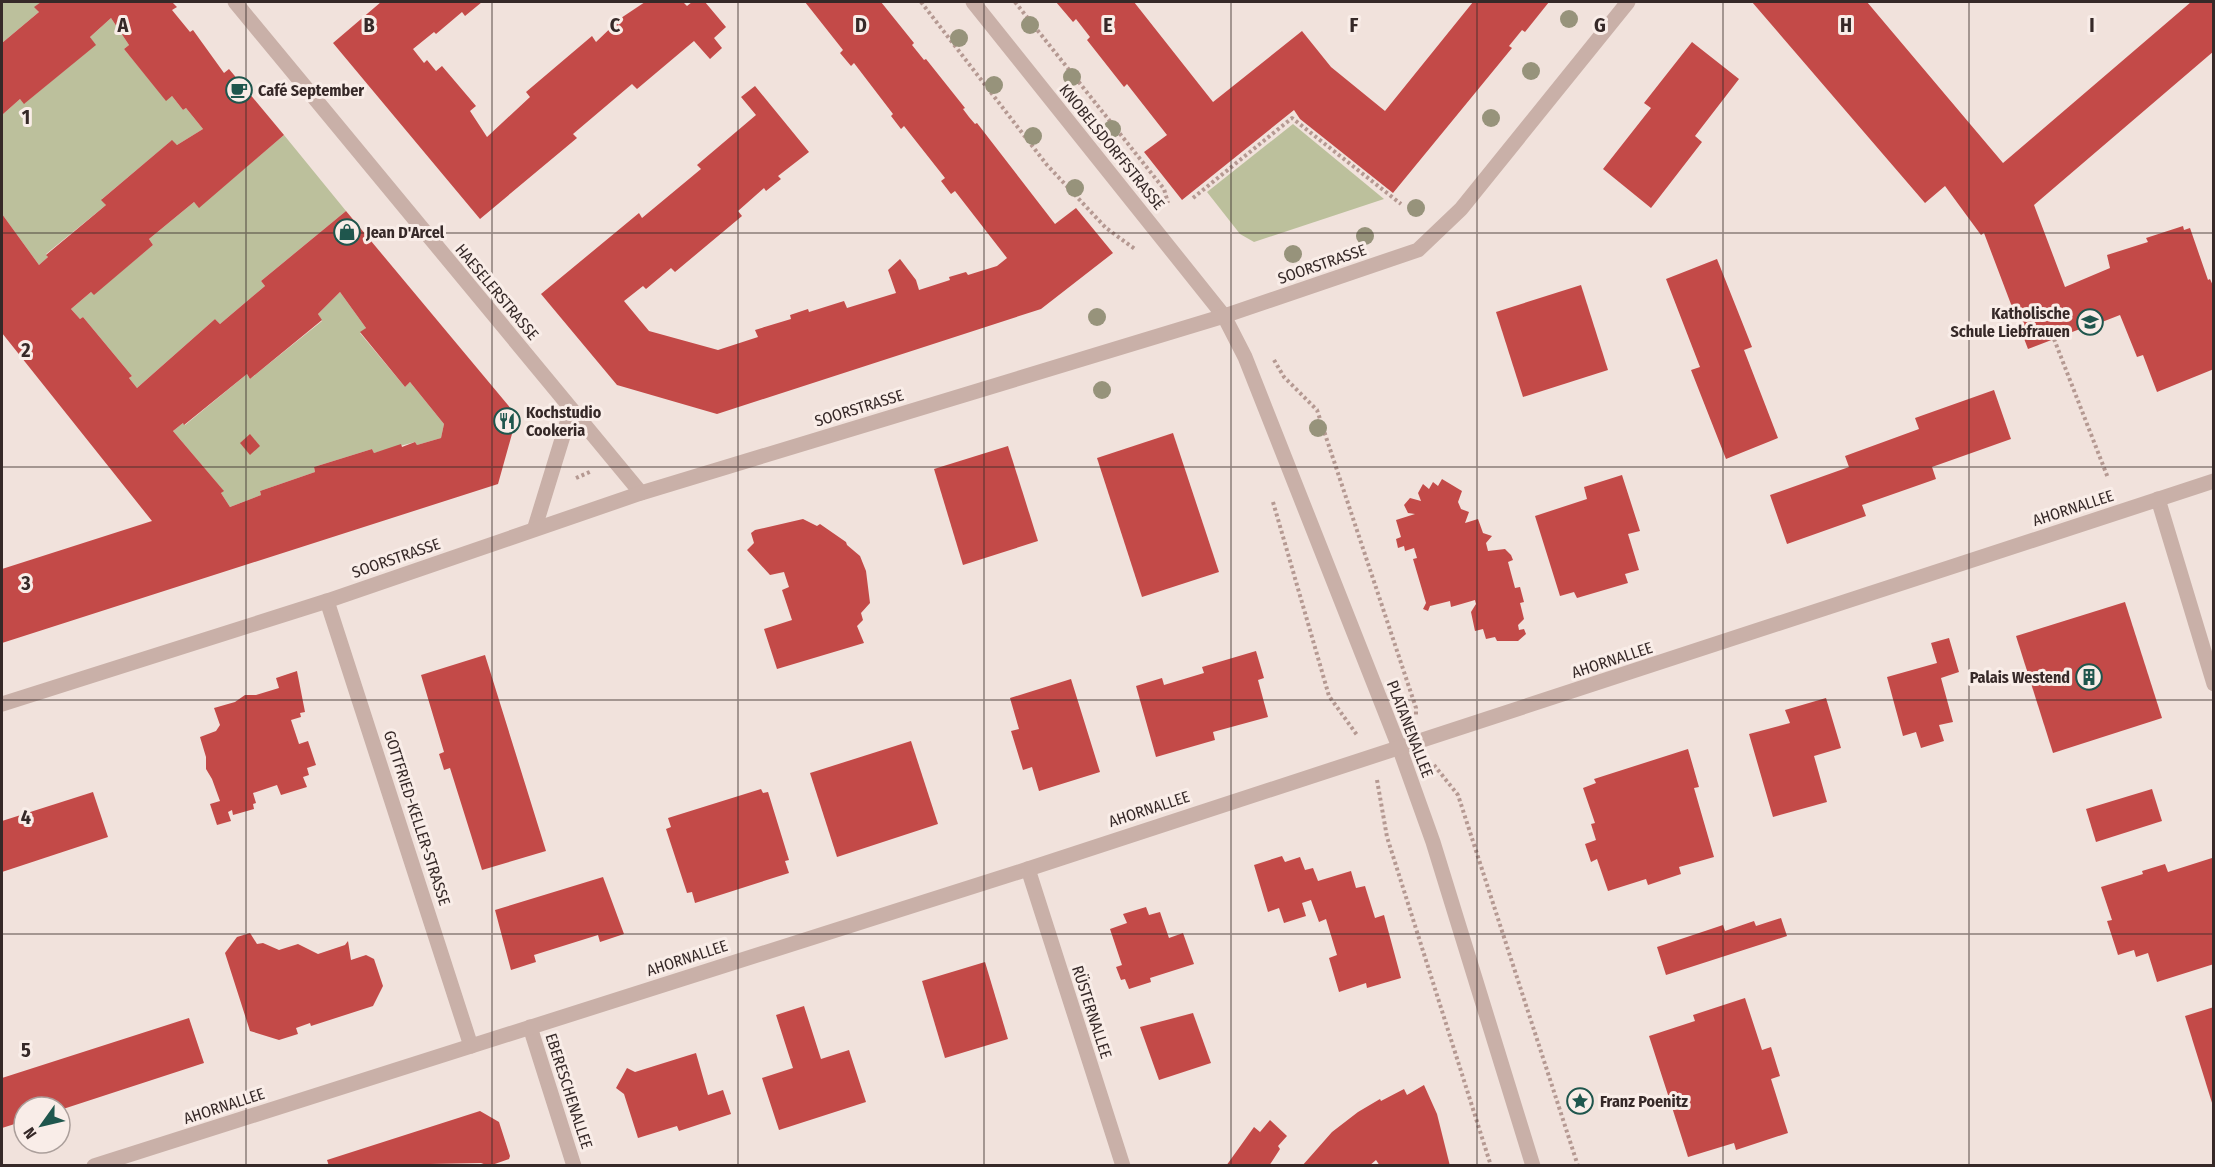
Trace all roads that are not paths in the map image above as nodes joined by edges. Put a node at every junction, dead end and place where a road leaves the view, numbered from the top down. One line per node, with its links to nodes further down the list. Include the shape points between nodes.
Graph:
1 (234, 2): 5 (street, HAESELERSTRASSE)
2 (973, 2): 4 (street, KNOBELSDORFFSTRASSE)
3 (1628, 2): 4 (street, SOORSTRASSE, via 1461,209 1418,250)
4 (1224, 316): 7 (street, SOORSTRASSE); 13 (street, PLATANENALLEE, via 1253,376)
5 (571, 410): 7 (street, HAESELERSTRASSE); 9 (street)
6 (2214, 481): 8 (street, AHORNALLEE)
7 (641, 493): 9 (street, SOORSTRASSE)
8 (2158, 499): 11 (street); 13 (street, AHORNALLEE)
9 (535, 527): 10 (street, SOORSTRASSE)
10 (327, 601): 12 (street, SOORSTRASSE); 16 (street, GOTTFRIED-KELLER-STRASSE)
11 (2214, 684)
12 (2, 704)
13 (1399, 747): 14 (street, AHORNALLEE); 20 (street, PLATANENALLEE, via 1433,842)
14 (1028, 869): 15 (street, AHORNALLEE); 19 (street, RÜSTERNALLEE)
15 (530, 1027): 16 (street, AHORNALLEE); 18 (street, EBERESCHENALLEE)
16 (471, 1046): 17 (street, AHORNALLEE)
17 (94, 1166)
18 (574, 1166)
19 (1122, 1166)
20 (1533, 1166)

